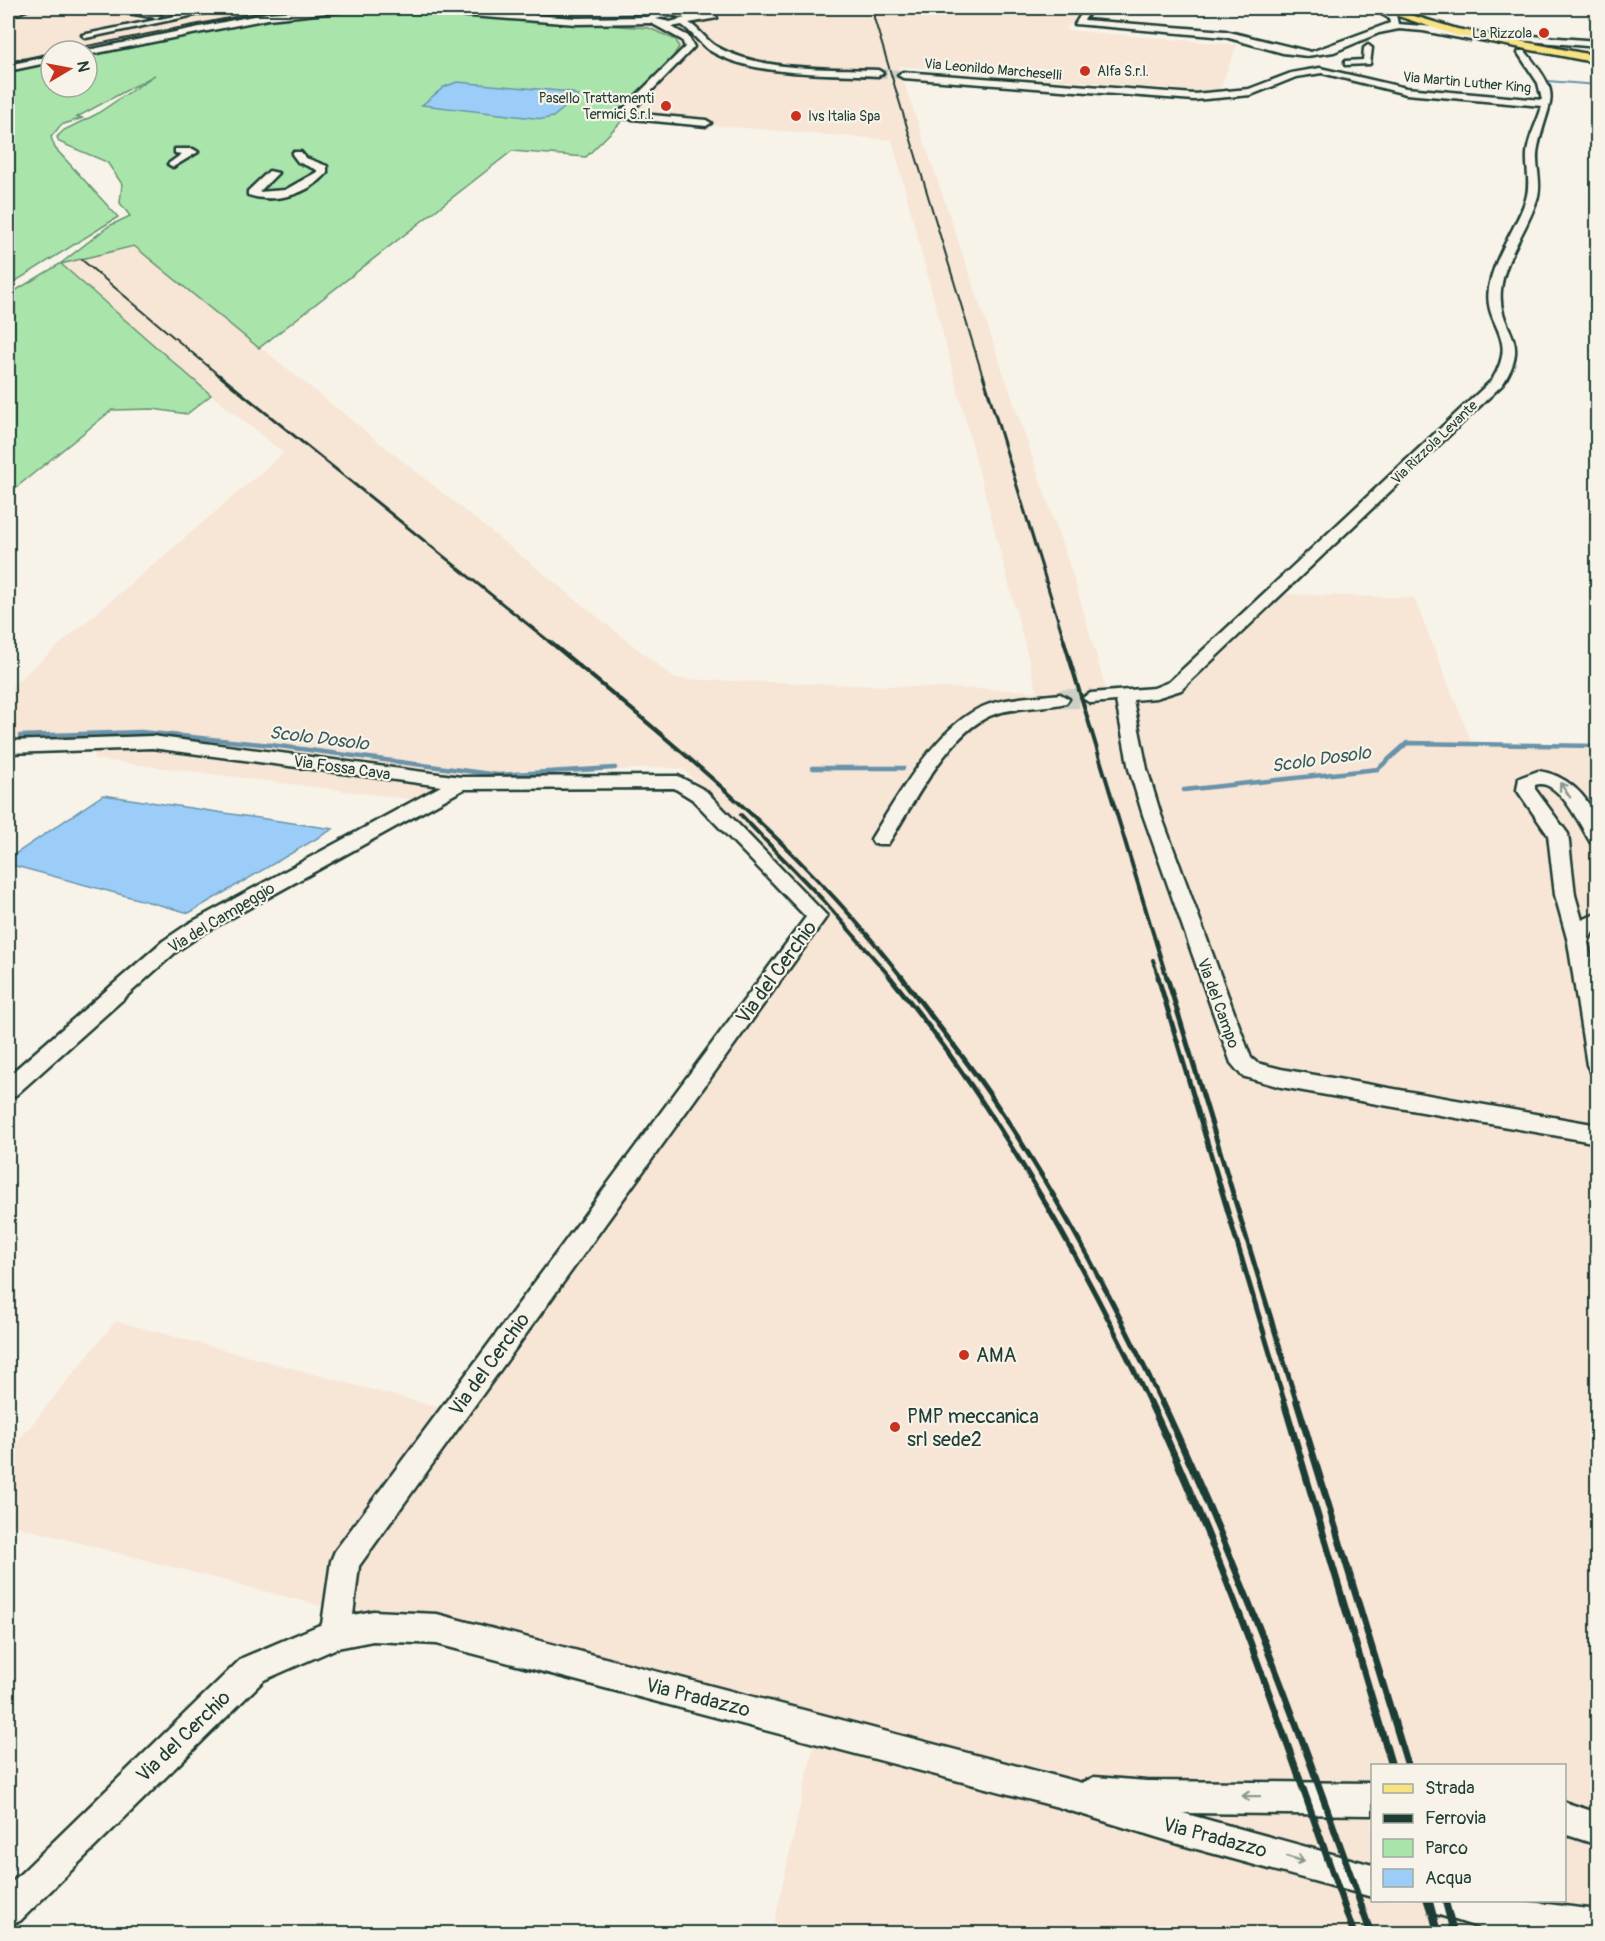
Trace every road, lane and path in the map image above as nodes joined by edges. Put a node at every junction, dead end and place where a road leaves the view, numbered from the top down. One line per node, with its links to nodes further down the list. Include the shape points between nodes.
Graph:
1 (28, 8): 14 (street)
2 (69, 8): 3 (street)
3 (86, 8)
4 (104, 8): 15 (street)
5 (224, 8): 15 (street)
6 (372, 8): 28 (street, via 268,16)
7 (405, 8): 16 (street, via 576,21)
8 (1089, 8): 17 (street)
9 (1377, 8): 18 (main road); 20 (street, via 1393,17)
10 (1389, 8): 18 (main road)
11 (646, 10): 12 (street)
12 (660, 13): 16 (street, via 653,16); 19 (street)
13 (725, 14): 19 (street)
14 (8, 15)
15 (174, 17): 23 (street, via 87,36 94,37)
16 (653, 21): 19 (street)
17 (1078, 21): 21 (street); 29 (street, via 1225,34)
18 (1420, 21): 20 (street); 24 (main road); 32 (main road)
19 (680, 23): 38 (street, via 697,30 710,47 741,58); 42 (street, via 690,47 622,116)
20 (1393, 27): 24 (street, via 1424,28); 27 (street, via 1355,39)
21 (1068, 32)
22 (1519, 38): 25 (street)
23 (90, 39)
24 (1497, 41): 32 (main road)
25 (1598, 44)
26 (1368, 48): 35 (street, via 1366,62)
27 (1340, 49): 30 (street); 35 (street)
28 (99, 50)
29 (1283, 50): 30 (street); 33 (street)
30 (1311, 53): 33 (street); 35 (street)
31 (1522, 53): 41 (street, via 1546,87)
32 (1598, 59)
33 (1291, 61): 37 (street, Via Martin Luther King); 40 (street)
34 (39, 62): 36 (street)
35 (1347, 67): 37 (street, Via Martin Luther King); 41 (street, Via Martin Luther King, via 1406,91)
36 (8, 68)
37 (1323, 71): 40 (street, Via Leonildo Marcheselli)
38 (878, 73)
39 (903, 75): 40 (street, Via Leonildo Marcheselli, via 1194,97 1251,92)
40 (1294, 75)
41 (1546, 102): 48 (street, Via Rizzola Levante, via 1532,154 1535,183 1493,296 1510,344 1508,368 1193,672 1175,686)
42 (706, 123)
43 (179, 151): 45 (street, via 193,152)
44 (297, 154): 46 (street, via 323,168 322,172 281,196 252,193)
45 (173, 164)
46 (273, 172)
47 (1090, 698): 48 (street, Via Rizzola Levante)
48 (1124, 698): 59 (street, Via del Campo, via 1152,815 1242,1063 1250,1070 1281,1078)
49 (1060, 699): 54 (street, via 994,708 972,718 945,743)
50 (8, 747): 52 (street, Via Fossa Cava, via 152,742)
51 (678, 782): 52 (street, Via Fossa Cava); 60 (street, Via del Cerchio, via 699,795 818,916 345,1561)
52 (462, 783): 58 (street, Via del Campeggio, via 195,929 170,946)
53 (1598, 838): 56 (street, one-way to 56, via 1560,782 1544,776 1526,782 1526,790 1558,834 1565,895)
54 (881, 839)
55 (1598, 920): 56 (street, via 1585,927)
56 (1578, 942): 57 (street)
57 (1598, 1065)
58 (8, 1089)
59 (1598, 1134)
60 (336, 1633): 61 (street, Via Pradazzo, via 373,1626 437,1629); 67 (street, Via del Cerchio, via 253,1669)
61 (1058, 1791): 62 (street, Via Pradazzo, one-way to 61, via 1147,1797); 65 (street, Via Pradazzo, one-way to 65)
62 (1371, 1799)
63 (1566, 1819): 64 (street)
64 (1598, 1829)
65 (1371, 1881)
66 (1449, 1902): 68 (street, via 1493,1915)
67 (8, 1909)
68 (1598, 1927)

